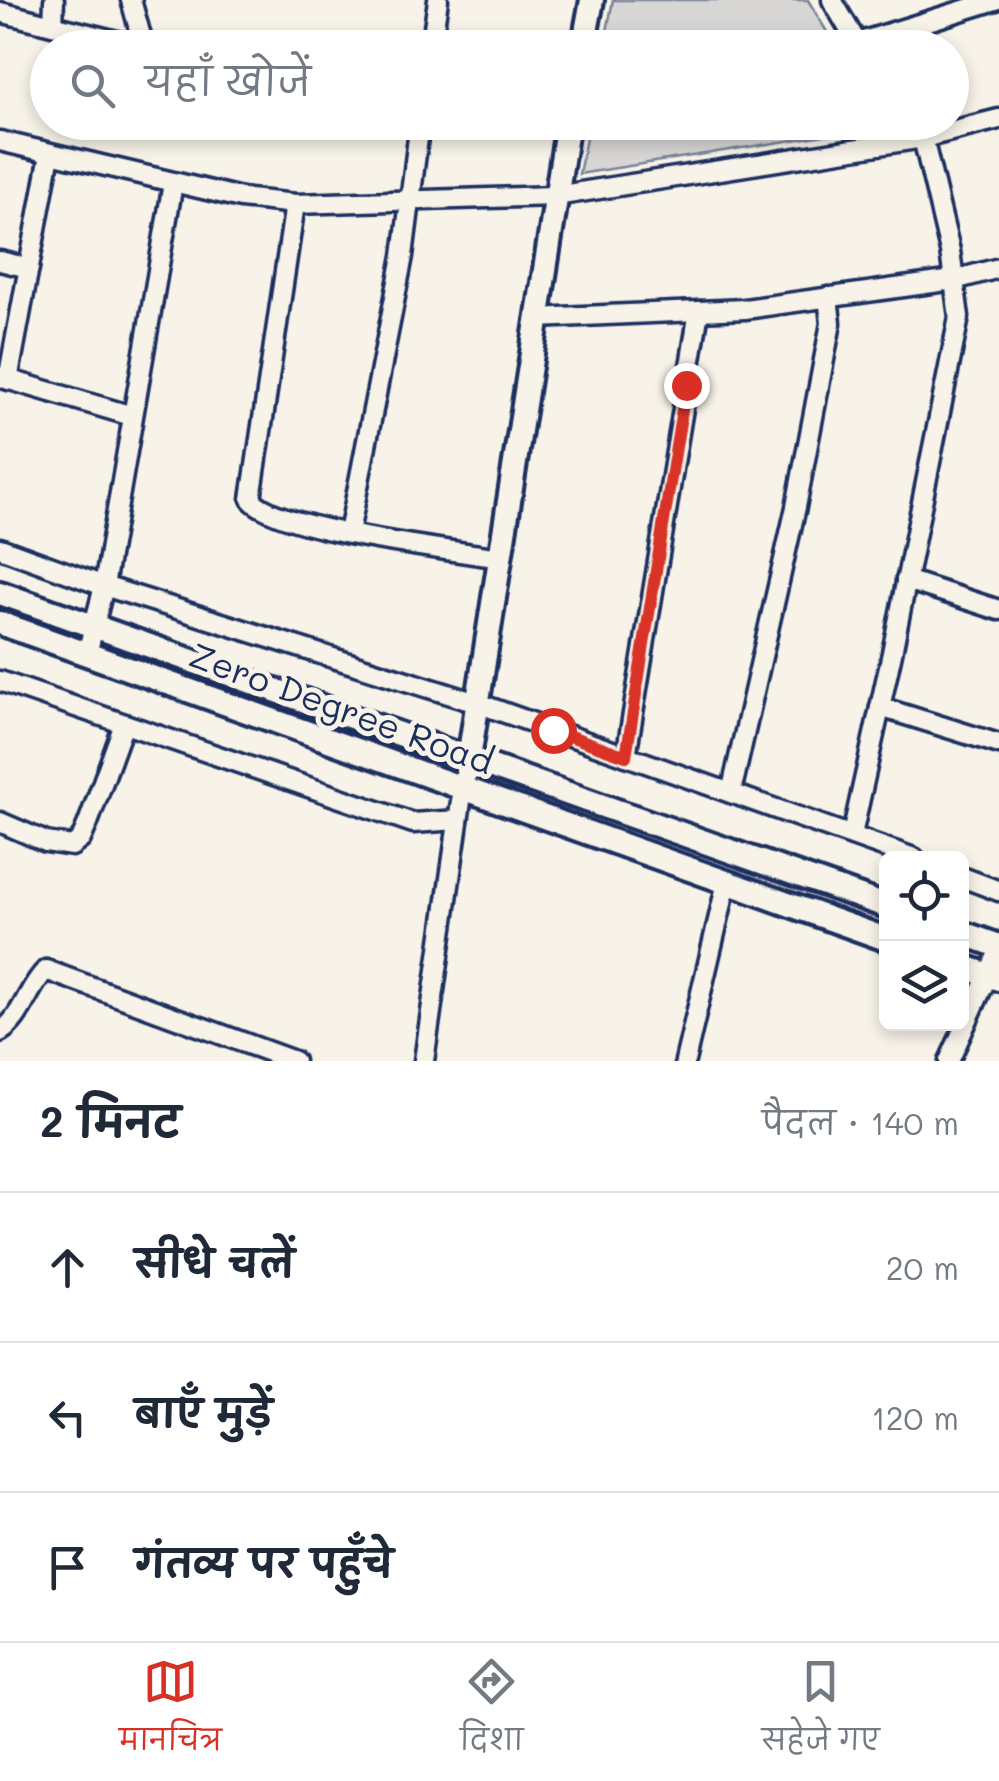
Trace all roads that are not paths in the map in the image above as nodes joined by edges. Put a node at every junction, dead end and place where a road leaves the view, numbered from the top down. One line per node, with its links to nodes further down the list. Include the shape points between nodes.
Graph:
1 (54, 0): 8 (street)
2 (131, 0): 10 (street)
3 (438, 0): 11 (street)
4 (592, 0): 12 (street)
5 (832, 0): 13 (street)
6 (996, 0): 14 (street)
7 (0, 12): 8 (street)
8 (54, 25): 9 (street)
9 (74, 30)
10 (139, 30)
11 (434, 30)
12 (586, 30)
13 (849, 30)
14 (904, 30)
15 (999, 119): 16 (street)
16 (969, 123)
17 (418, 140): 25 (street)
18 (565, 140): 24 (street)
19 (862, 140): 24 (street)
20 (919, 140): 30 (street)
21 (0, 141): 22 (street)
22 (50, 154): 23 (street); 28 (street)
23 (172, 183): 26 (street); 35 (street)
24 (555, 196): 25 (street); 33 (street)
25 (411, 198): 26 (street); 36 (street)
26 (295, 204): 36 (street, via 251,498 274,515)
27 (0, 260): 28 (street)
28 (29, 268): 34 (street)
29 (999, 268): 30 (street)
30 (954, 280): 31 (street); 39 (street, via 959,317)
31 (828, 297): 32 (street); 54 (street, via 831,323 796,507)
32 (698, 311): 33 (street); 51 (street)
33 (536, 318): 38 (street)
34 (4, 378): 35 (street)
35 (132, 416): 40 (street)
36 (349, 534): 38 (street)
37 (0, 548): 40 (street)
38 (500, 558): 47 (street)
39 (906, 580): 42 (street); 48 (street)
40 (104, 586): 44 (street); 47 (street)
41 (0, 593): 44 (street, Zero Degree Road)
42 (999, 610)
43 (0, 623): 45 (street, Zero Degree Road)
44 (95, 627): 45 (street); 52 (street, Zero Degree Road)
45 (86, 654): 53 (street, Zero Degree Road)
46 (0, 681): 49 (street)
47 (480, 704): 51 (street); 52 (street)
48 (880, 708): 50 (street); 57 (street)
49 (124, 724): 55 (street, via 413,823); 56 (street, via 81,839 72,846 46,842)
50 (999, 744)
51 (626, 756): 54 (street)
52 (470, 759): 53 (street); 62 (street, Zero Degree Road)
53 (463, 787): 55 (street); 60 (street, Zero Degree Road)
54 (731, 793): 57 (street)
55 (458, 820): 71 (street)
56 (0, 822)
57 (852, 834): 58 (street)
58 (896, 851)
59 (969, 880): 61 (street)
60 (726, 882): 64 (street, Zero Degree Road); 72 (street)
61 (999, 891)
62 (879, 904)
63 (969, 936): 65 (street)
64 (879, 937)
65 (999, 949): 67 (street)
66 (969, 968): 67 (street)
67 (993, 977): 73 (street)
68 (0, 1032): 69 (street, via 46,970)
69 (271, 1057): 70 (street)
70 (294, 1061)
71 (424, 1061)
72 (685, 1061)
73 (949, 1061)

